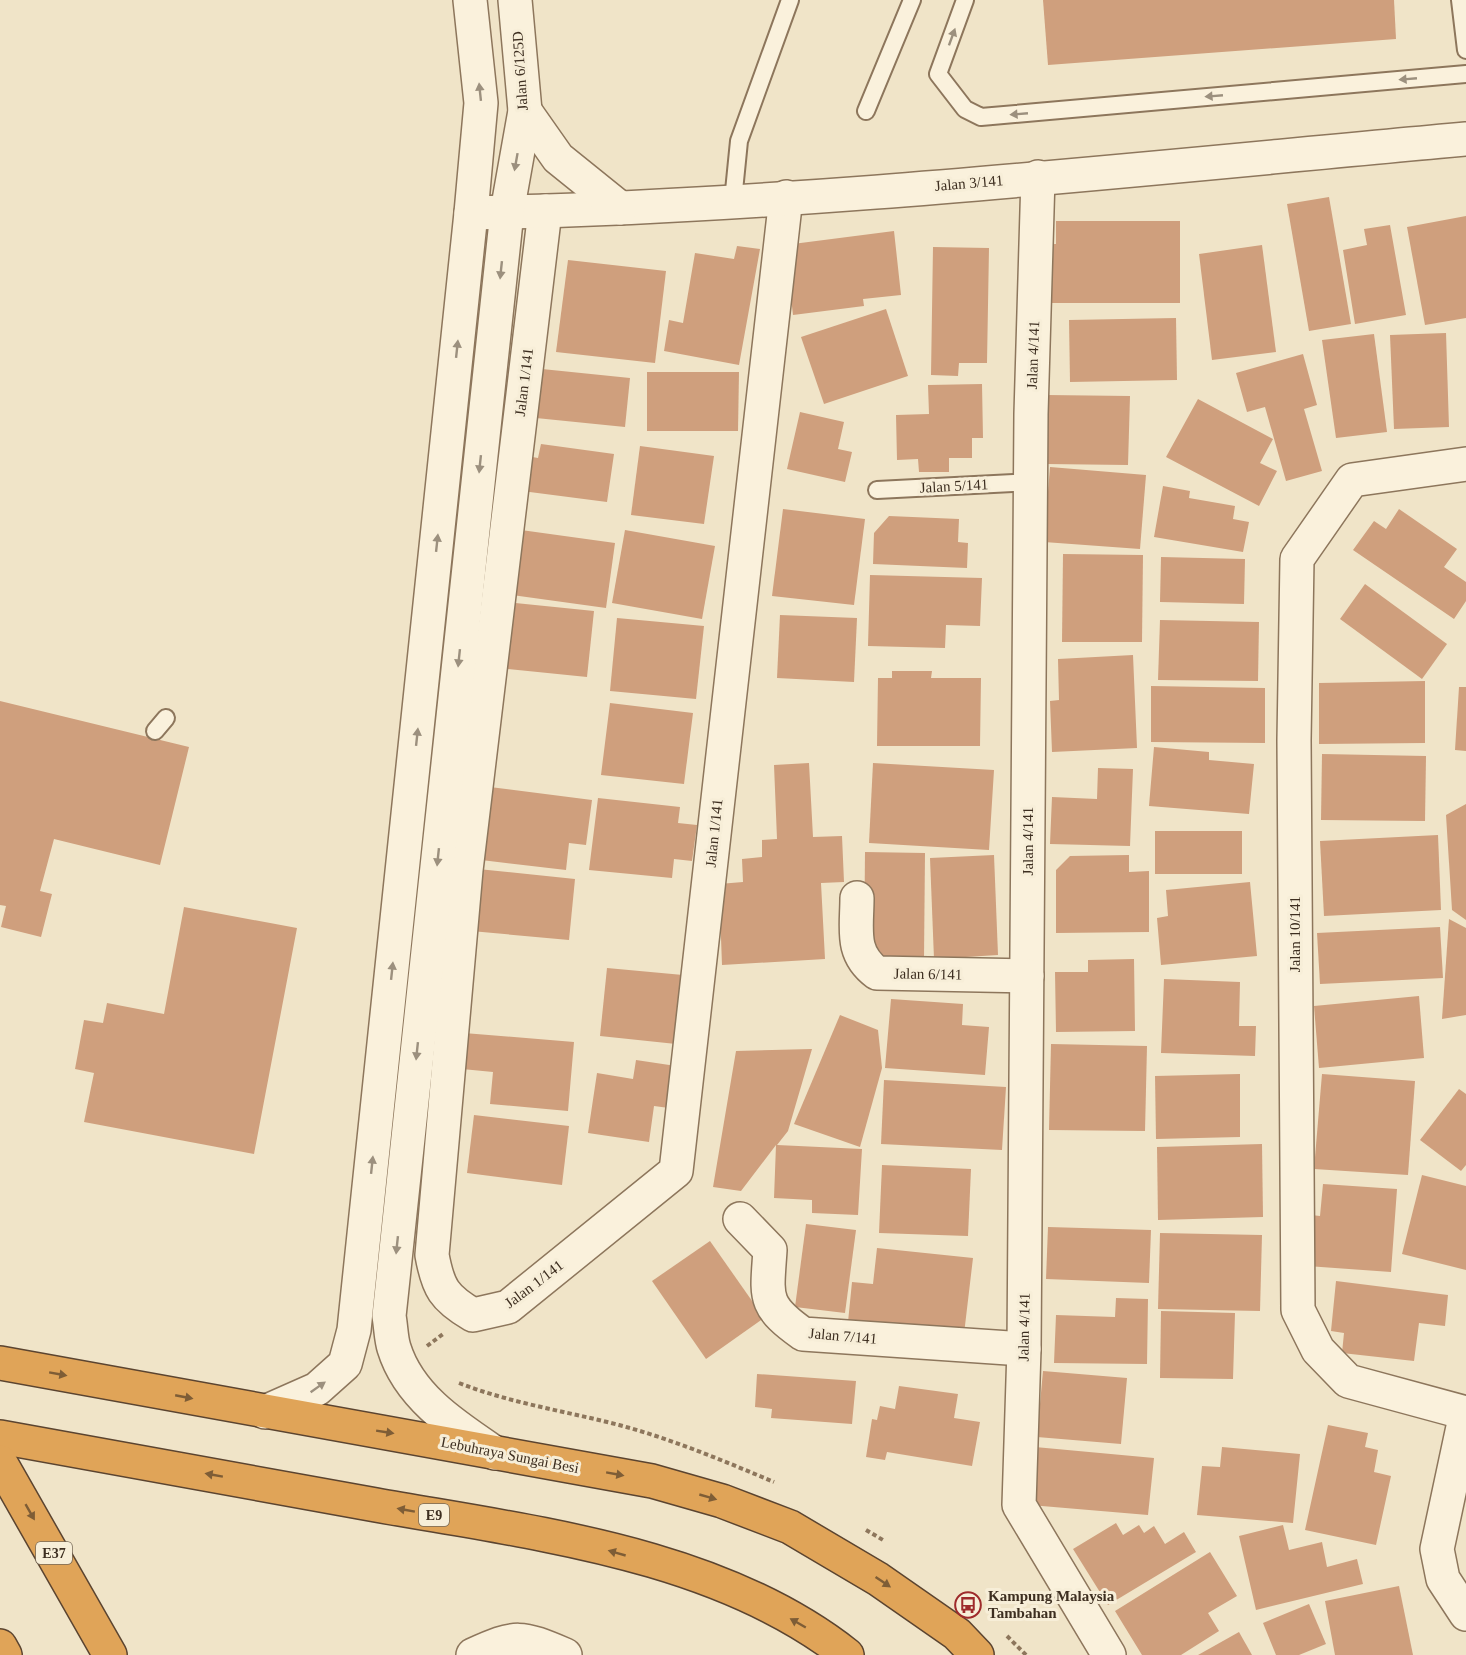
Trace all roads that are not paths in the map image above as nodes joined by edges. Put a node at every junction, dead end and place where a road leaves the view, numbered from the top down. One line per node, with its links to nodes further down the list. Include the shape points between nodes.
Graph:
1 (470, 0): 18 (street, one-way to 1, via 481,102)
2 (515, 0): 9 (street, Jalan 6/125D)
3 (790, 0): 14 (lane, via 739,141)
4 (912, 0): 10 (lane)
5 (965, 0): 8 (lane, one-way to 5, via 981,117 965,109 938,74)
6 (1460, 0): 7 (lane)
7 (1466, 50)
8 (1466, 74)
9 (525, 111): 15 (street, via 558,158); 17 (street, Jalan 6/125D, one-way to 17)
10 (866, 111)
11 (1466, 139): 12 (street, Jalan 3/141)
12 (1038, 177): 13 (street, Jalan 3/141); 20 (street, Jalan 4/141)
13 (786, 197): 14 (street, Jalan 3/141); 16 (street, Jalan 1/141, via 676,1171 508,1307 473,1315 450,1302 437,1279 432,1255 466,870)
14 (733, 201): 15 (street, Jalan 3/141)
15 (620, 208): 16 (street, Jalan 3/141)
16 (545, 211): 17 (street, Jalan 3/141)
17 (507, 212): 18 (street, Jalan 3/141); 30 (street, one-way to 30, via 389,1316 393,1348 407,1376 431,1407)
18 (471, 213): 27 (street, one-way to 18, via 317,1389 345,1364 354,1330)
19 (1466, 464): 28 (street, Jalan 10/141, via 1352,480 1297,559 1294,740 1298,1310 1318,1350 1348,1381)
20 (1031, 482): 21 (lane, Jalan 5/141); 23 (street, Jalan 4/141)
21 (877, 490)
22 (858, 898): 23 (street, Jalan 6/141, via 857,948 864,963 877,973)
23 (1027, 976): 25 (street, Jalan 4/141)
24 (741, 1219): 25 (street, Jalan 7/141, via 770,1250 767,1292 778,1317 803,1334)
25 (1024, 1349): 41 (street, Jalan 4/141, via 1019,1506)
26 (0, 1363): 27 (highway, Lebuhraya Sungai Besi, one-way to 27)
27 (265, 1412): 30 (highway, Lebuhraya Sungai Besi, one-way to 30)
28 (1466, 1413): 32 (street, via 1437,1549 1443,1579)
29 (0, 1437): 39 (highway, E9, one-way to 29, via 768,1606 699,1575 607,1550)
30 (495, 1453): 40 (highway, Lebuhraya Sungai Besi, one-way to 40, via 652,1481 722,1501 790,1527 878,1579 957,1634)
31 (0, 1462): 35 (highway, E37, one-way to 35)
32 (1466, 1614)
33 (0, 1646): 36 (highway)
34 (511, 1647): 37 (street); 38 (street, via 527,1640)
35 (107, 1651)
36 (5, 1655)
37 (473, 1655)
38 (565, 1655)
39 (847, 1655)
40 (977, 1655)
41 (1110, 1655)

